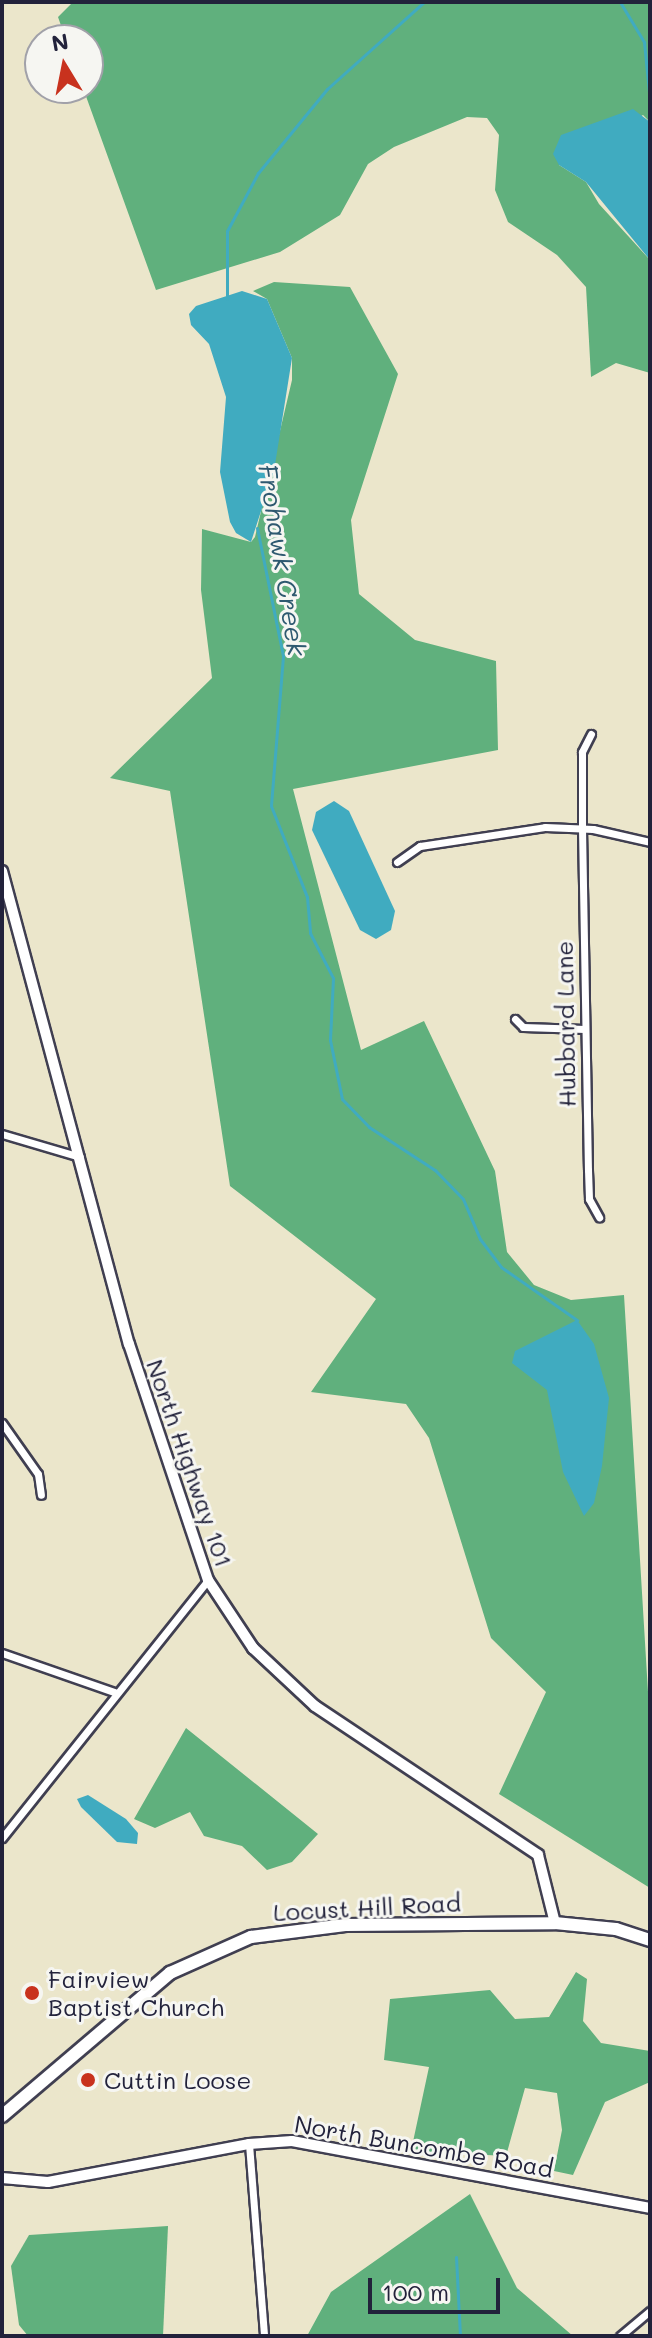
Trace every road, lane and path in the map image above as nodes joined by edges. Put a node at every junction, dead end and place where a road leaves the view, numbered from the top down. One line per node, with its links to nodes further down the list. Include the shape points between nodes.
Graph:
1 (591, 734): 2 (street, Hubbard Lane, via 582,752)
2 (582, 828): 3 (street); 4 (street, via 525,829 420,846); 7 (street, Hubbard Lane)
3 (650, 842)
4 (397, 862)
5 (2, 871): 9 (main road, North Highway 101)
6 (515, 1019): 7 (street, via 523,1027)
7 (585, 1029): 10 (street, Hubbard Lane, via 589,1199)
8 (2, 1134): 9 (street)
9 (80, 1157): 13 (main road, North Highway 101, via 129,1344)
10 (599, 1217)
11 (2, 1423): 12 (street, via 38,1474)
12 (41, 1495)
13 (208, 1580): 15 (street); 17 (main road, North Highway 101, via 253,1648 315,1706 538,1855)
14 (2, 1653): 15 (street)
15 (114, 1692): 16 (street)
16 (2, 1838)
17 (555, 1923): 18 (main road, Locust Hill Road, via 616,1929); 19 (main road, Locust Hill Road, via 345,1925 277,1931 227,1944 151,1988)
18 (650, 1940)
19 (2, 2116)
20 (249, 2144): 21 (main road, North Buncombe Road, via 64,2180); 22 (main road, North Buncombe Road, via 316,2144); 24 (street)
21 (2, 2178)
22 (650, 2208)
23 (650, 2311): 25 (street)
24 (264, 2336)
25 (620, 2336)

